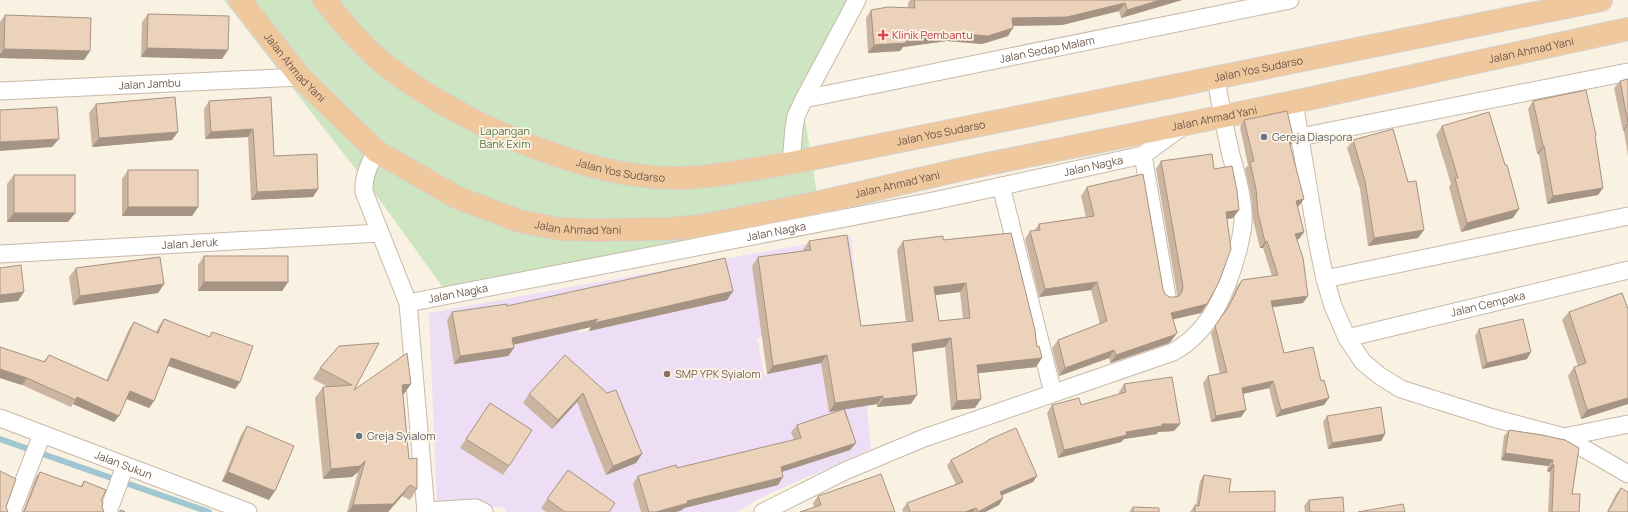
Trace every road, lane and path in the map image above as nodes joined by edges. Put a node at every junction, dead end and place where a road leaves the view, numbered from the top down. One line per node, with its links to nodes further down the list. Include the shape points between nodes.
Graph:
1 (240, 0): 8 (highway, Jalan Ahmad Yani)
2 (324, 0): 18 (highway, Jalan Yos Sudarso, via 359,41 409,82 474,120 556,155 632,174 671,178 712,175)
3 (857, 0): 11 (street)
4 (1290, 0): 11 (street, Jalan Sedap Malam)
5 (1601, 0): 9 (highway, Jalan Yos Sudarso)
6 (1628, 29): 12 (highway, Jalan Ahmad Yani)
7 (1628, 72): 15 (street)
8 (300, 77): 10 (street, Jalan Jambu); 16 (highway, Jalan Ahmad Yani)
9 (1216, 78): 13 (street); 18 (highway, Jalan Yos Sudarso)
10 (0, 92)
11 (804, 99): 18 (street, via 796,116)
12 (1294, 102): 13 (highway, Jalan Ahmad Yani); 15 (street)
13 (1222, 116): 14 (highway, Jalan Ahmad Yani); 28 (street, via 1242,199 1243,227 1232,272 1214,313 1202,329 1173,352)
14 (1187, 123): 16 (highway, Jalan Ahmad Yani, via 963,169 821,202 700,226 667,229 558,229 519,221 456,197); 17 (street)
15 (1300, 137): 24 (street)
16 (376, 151): 21 (street, via 363,183)
17 (1143, 155): 19 (street, Jalan Nagka); 25 (street)
18 (792, 163)
19 (1000, 186): 26 (street, Jalan Nagka); 28 (street)
20 (1628, 216): 24 (street)
21 (380, 233): 22 (street, Jalan Jeruk); 26 (street)
22 (0, 254)
23 (1628, 270): 27 (street, Jalan Cempaka)
24 (1325, 279): 27 (street)
25 (1167, 296)
26 (408, 303): 35 (street)
27 (1347, 338): 32 (street, via 1363,362 1402,389)
28 (1053, 393): 40 (street, via 924,438 845,471)
29 (0, 418): 31 (street, Jalan Sukun)
30 (1628, 424): 32 (street)
31 (42, 434): 33 (street, Jalan Sukun); 36 (street)
32 (1564, 437): 34 (street)
33 (126, 466): 37 (street); 38 (street, Jalan Sukun)
34 (1628, 474)
35 (426, 511): 39 (street, via 476,508)
36 (12, 512)
37 (108, 512)
38 (248, 512)
39 (484, 512)
40 (763, 512)

